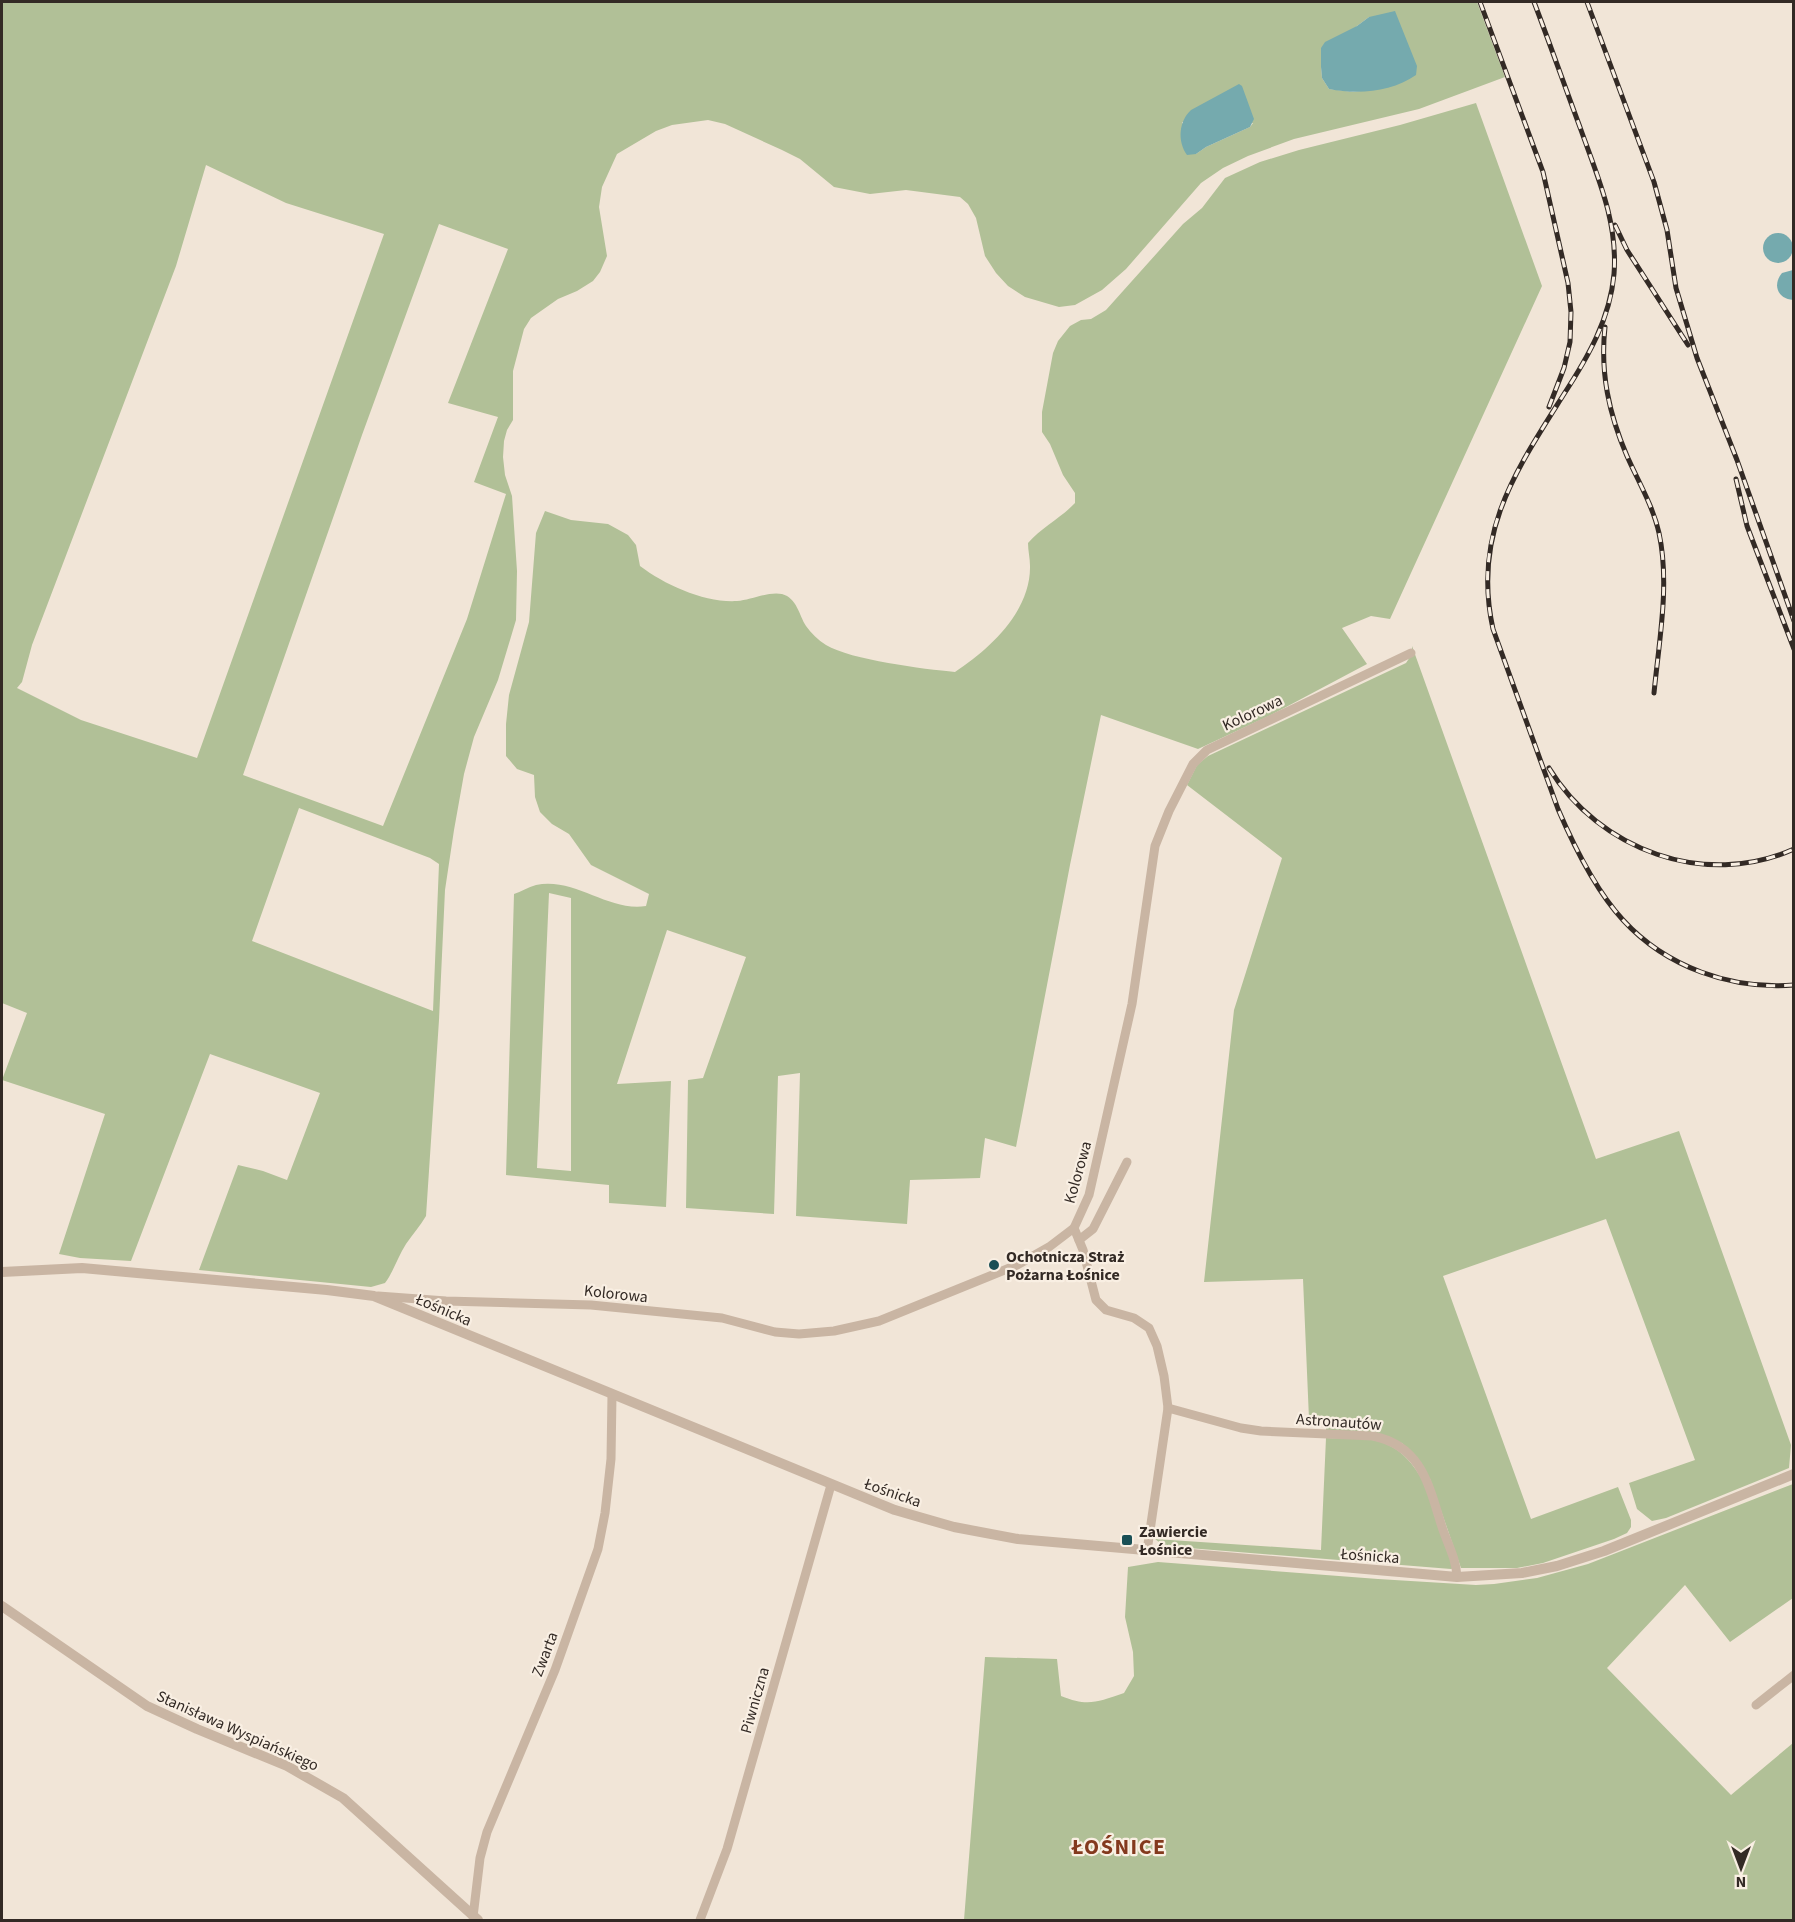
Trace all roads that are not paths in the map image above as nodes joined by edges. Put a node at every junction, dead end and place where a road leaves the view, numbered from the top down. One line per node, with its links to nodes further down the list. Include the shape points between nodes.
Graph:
1 (1411, 653): 3 (street, Kolorowa, via 1207,750 1193,764 1155,846 1132,1004 1089,1195)
2 (1127, 1162): 4 (street, via 1093,1229)
3 (1074, 1228): 4 (street); 6 (street, Kolorowa, via 1017,1265 879,1321 799,1334 722,1318 591,1305)
4 (1079, 1240): 8 (street, via 1098,1304 1142,1322 1153,1334)
5 (2, 1272): 6 (street, Łośnicka, via 82,1268)
6 (374, 1296): 7 (street, Łośnicka)
7 (612, 1395): 10 (street, Łośnicka); 16 (street, Zwarta, via 611,1459 598,1549 555,1670 487,1832 480,1858)
8 (1168, 1408): 11 (street); 12 (street, Astronautów, via 1262,1431 1390,1439 1426,1477)
9 (1794, 1474): 12 (street, Łośnicka, via 1566,1563 1522,1573)
10 (831, 1485): 11 (street, Łośnicka, via 896,1510 974,1531); 17 (street, Piwniczna, via 727,1849)
11 (1147, 1551): 12 (street, Łośnicka)
12 (1457, 1577)
13 (2, 1606): 16 (street, Stanisława Wyspiańskiego, via 147,1706 287,1766 343,1798)
14 (1794, 1675): 15 (street)
15 (1756, 1705)
16 (476, 1918)
17 (700, 1920)

